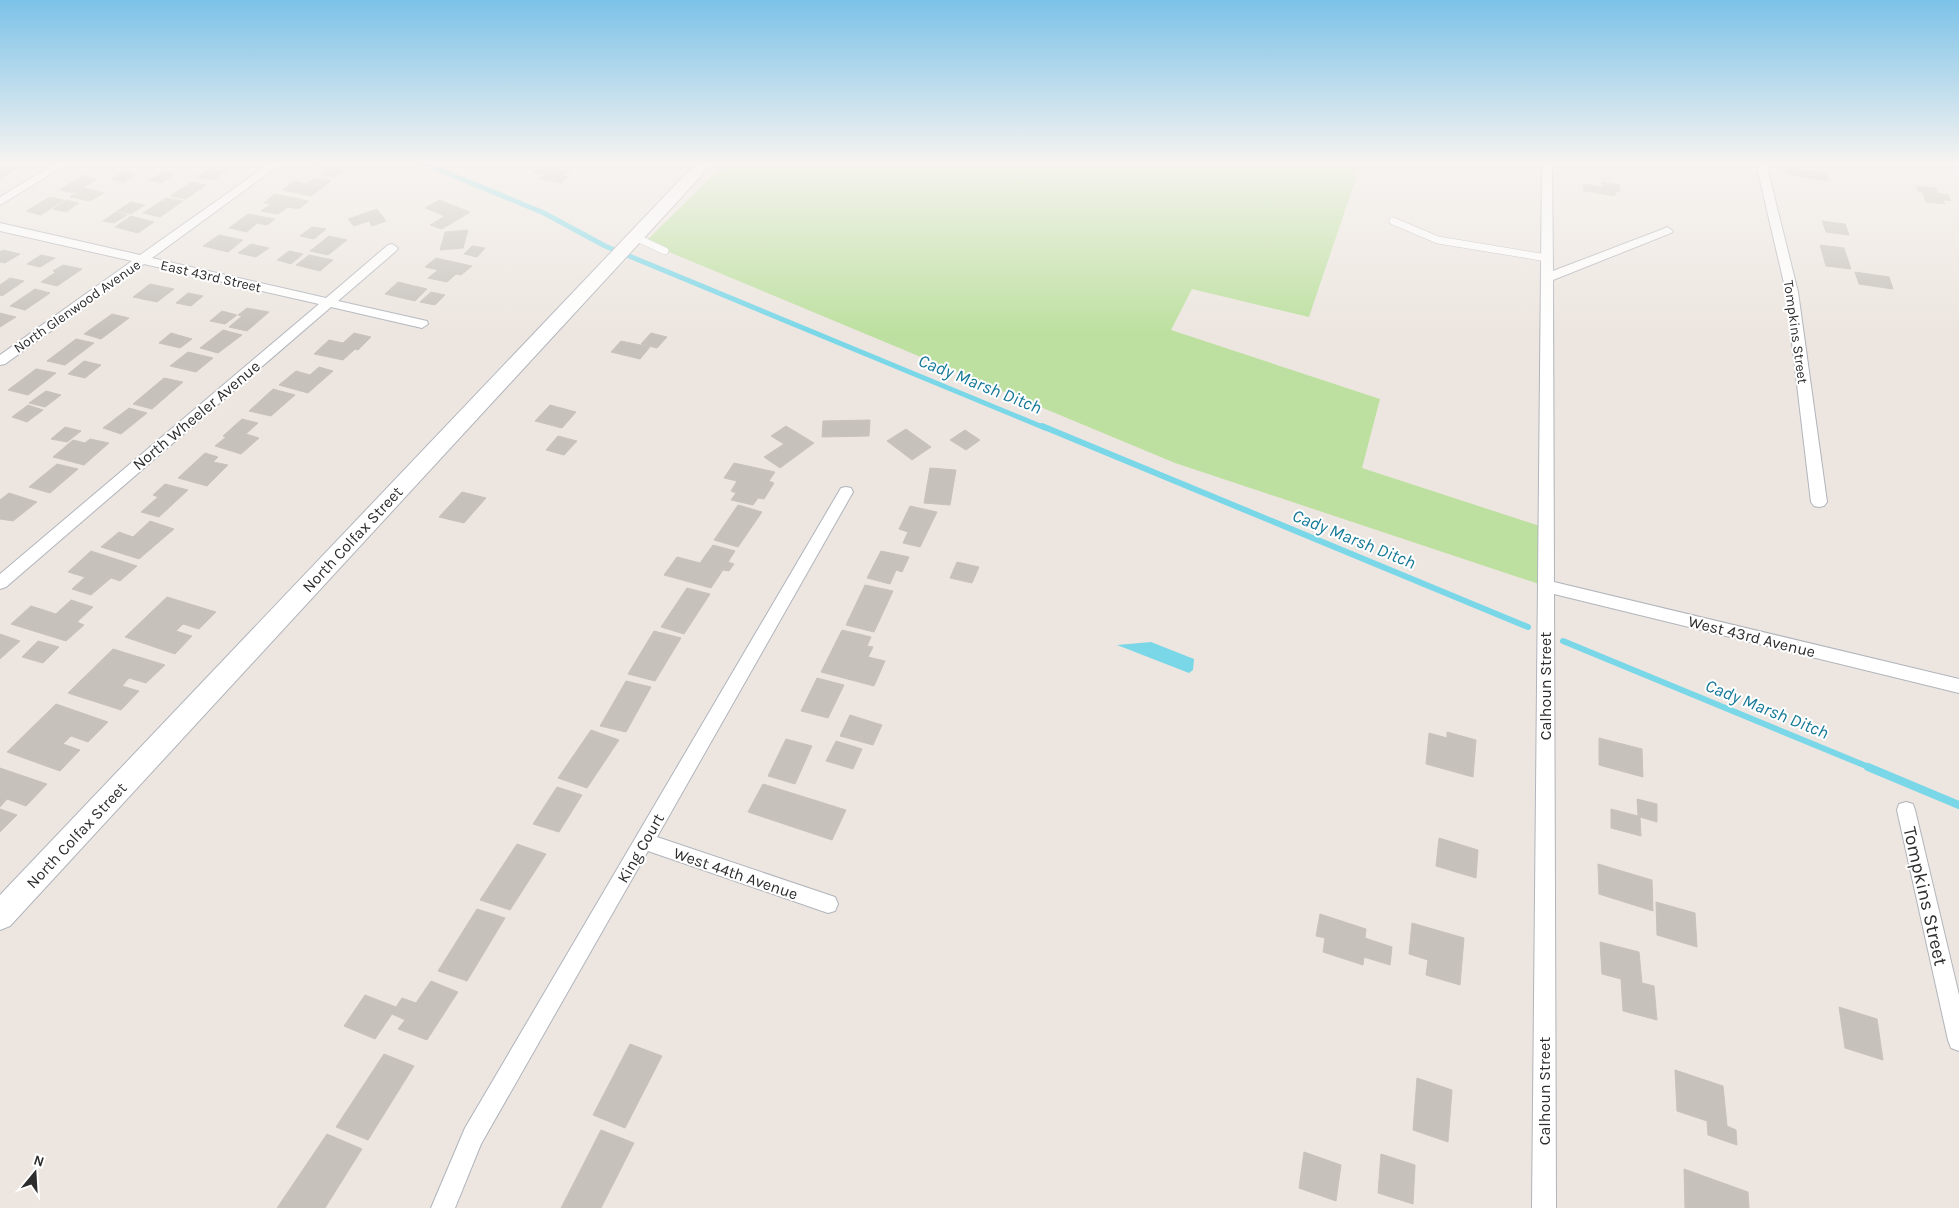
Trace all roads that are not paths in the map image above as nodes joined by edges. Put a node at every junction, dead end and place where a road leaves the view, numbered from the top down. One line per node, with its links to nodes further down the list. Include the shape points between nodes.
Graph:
1 (199, 219): 12 (street, North Glenwood Avenue)
2 (656, 219): 8 (street, North Colfax Street)
3 (1547, 219): 11 (street, Calhoun Street)
4 (1775, 219): 18 (street, Tompkins Street, via 1792,292)
5 (1393, 221): 11 (lane, via 1438,240)
6 (0, 227): 12 (street, East 43rd Street)
7 (1667, 231): 13 (street)
8 (642, 235): 10 (lane); 25 (street, North Colfax Street, via 609,265)
9 (392, 248): 14 (street, North Wheeler Avenue)
10 (665, 251)
11 (1547, 258): 13 (street, Calhoun Street)
12 (142, 260): 14 (street, East 43rd Street); 16 (street, North Glenwood Avenue)
13 (1547, 278): 20 (street, Calhoun Street)
14 (328, 302): 15 (street, East 43rd Street); 19 (street, North Wheeler Avenue)
15 (422, 324)
16 (0, 361)
17 (846, 492): 23 (street, King Court)
18 (1819, 502)
19 (0, 583)
20 (1545, 586): 21 (street, West 43rd Avenue); 28 (street, Calhoun Street)
21 (1959, 686)
22 (1906, 810): 26 (street, Tompkins Street)
23 (644, 841): 24 (street, West 44th Avenue); 27 (street, King Court, via 473,1136)
24 (828, 904)
25 (0, 916)
26 (1959, 1040)
27 (443, 1208)
28 (1544, 1208)

